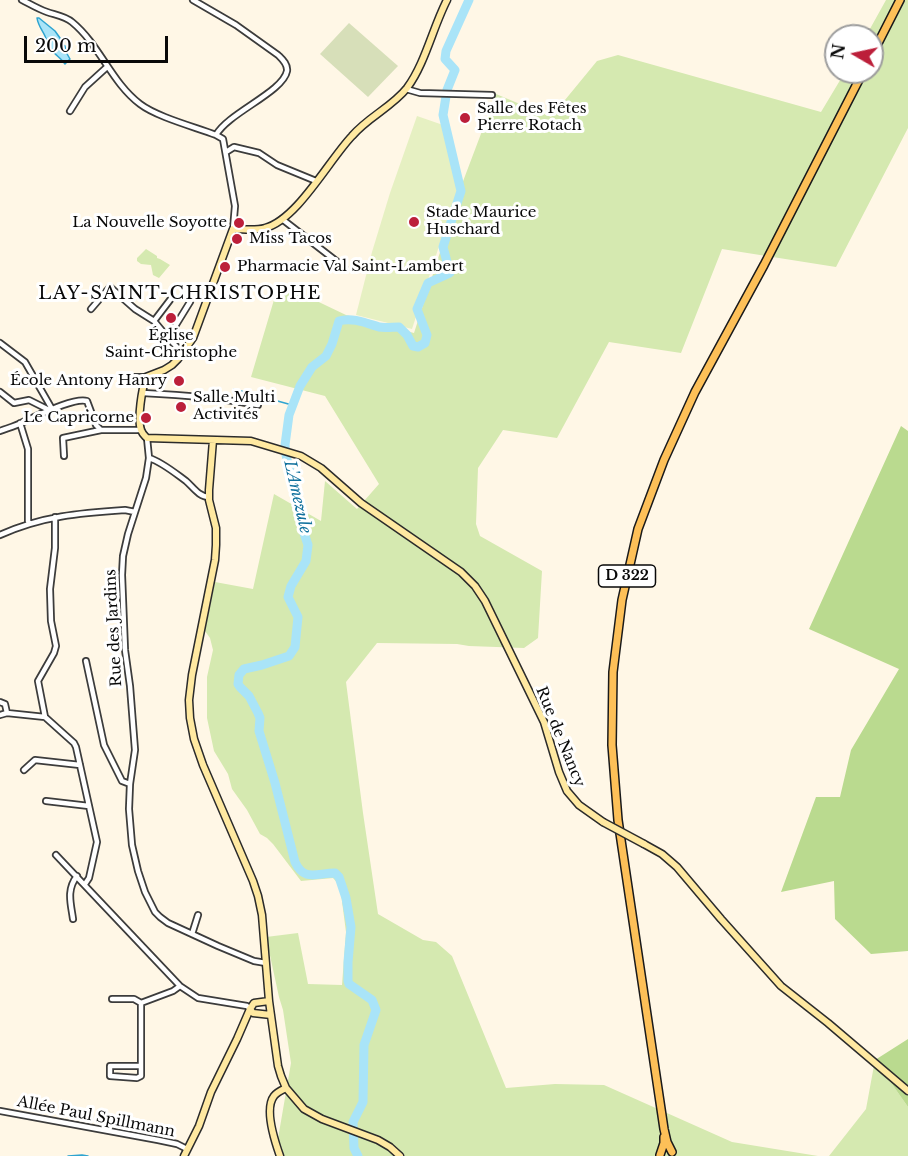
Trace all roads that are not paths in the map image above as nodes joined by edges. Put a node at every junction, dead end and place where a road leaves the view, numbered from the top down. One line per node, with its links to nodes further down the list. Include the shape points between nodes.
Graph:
1 (22, 0): 6 (street, via 70,21 87,36)
2 (193, 0): 11 (street, via 278,55 287,71 279,84 221,128)
3 (447, 0): 8 (street)
4 (900, 0): 5 (main road)
5 (884, 31)
6 (108, 67): 10 (street, via 85,87); 11 (street, via 126,91 144,106)
7 (857, 84): 71 (main road, D 322, via 695,392 664,460 638,529 622,600 613,672 612,745 618,820)
8 (406, 88): 9 (street, via 420,93); 14 (street, via 352,135)
9 (492, 95)
10 (70, 111)
11 (220, 137): 12 (street); 13 (street)
12 (234, 147): 13 (street); 14 (street, via 259,153)
13 (226, 152): 16 (street, via 235,206)
14 (316, 181): 15 (street, via 295,209)
15 (282, 219): 16 (street, via 268,228); 17 (street)
16 (233, 229): 24 (street, via 195,334)
17 (344, 267)
18 (170, 300): 21 (street)
19 (190, 302): 22 (street)
20 (91, 309): 21 (street, via 110,287)
21 (154, 321): 22 (street)
22 (166, 336): 24 (street)
23 (0, 343): 30 (street, via 26,362)
24 (183, 353): 26 (street, via 168,368)
25 (131, 377): 26 (street)
26 (146, 377): 28 (street)
27 (0, 392): 30 (street, via 14,403 29,400)
28 (143, 393): 29 (street); 33 (street)
29 (258, 405)
30 (51, 410): 31 (street); 32 (street, via 87,401)
31 (20, 423): 34 (street); 42 (street, via 28,448)
32 (101, 430): 33 (street); 37 (street, via 63,438)
33 (141, 430): 35 (street)
34 (0, 431)
35 (147, 438): 36 (street, Rue de Nancy); 38 (street, Rue des Jardins)
36 (213, 440): 39 (street); 69 (street, Rue de Nancy, bridge, via 250,441 314,462 361,503 476,586 539,710 558,772 579,806 662,854 781,986)
37 (64, 456)
38 (149, 458): 39 (street); 40 (street, Rue des Jardins)
39 (209, 497): 60 (street, via 216,528 216,554 192,675 190,718 203,765 258,896)
40 (135, 512): 41 (street); 51 (street, Rue des Jardins, via 122,574 135,750)
41 (56, 517): 42 (street); 48 (street, via 50,589 56,646 38,681)
42 (29, 523): 43 (street)
43 (0, 535)
44 (86, 661): 51 (street, via 104,746 122,781)
45 (0, 702): 46 (street, via 5,704)
46 (7, 713): 47 (street); 48 (street)
47 (0, 715)
48 (45, 717): 49 (street, via 74,743)
49 (80, 765): 50 (street, via 35,760); 53 (street)
50 (24, 770)
51 (130, 784): 59 (street, Rue des Jardins, via 132,845 150,904 168,923)
52 (46, 801): 53 (street)
53 (89, 806): 56 (street, via 97,845)
54 (56, 855): 55 (street)
55 (76, 876): 56 (street); 58 (street, via 69,895)
56 (85, 884): 61 (street)
57 (198, 915): 59 (street)
58 (74, 920)
59 (192, 934): 60 (street, Rue des Jardins)
60 (266, 963): 63 (street)
61 (180, 986): 64 (street); 65 (street, via 198,998)
62 (112, 999): 64 (street, via 134,999)
63 (269, 1001): 65 (street, via 254,1003); 66 (street)
64 (141, 1003): 67 (street)
65 (250, 1009): 66 (street, via 253,1013); 72 (street)
66 (271, 1015): 68 (street, via 278,1066)
67 (141, 1066): 67 (street, via 110,1066 110,1077 137,1078 141,1076)
68 (286, 1088): 75 (street, via 276,1093 270,1111); 76 (street, via 313,1115 370,1137)
69 (908, 1091)
70 (0, 1111): 72 (street, Allée Paul Spillmann, via 177,1144)
71 (664, 1129): 73 (main road, D 322); 74 (main road, D 322)
72 (185, 1153)
73 (675, 1154): 74 (main road)
74 (659, 1155)
75 (280, 1156)
76 (400, 1156)

